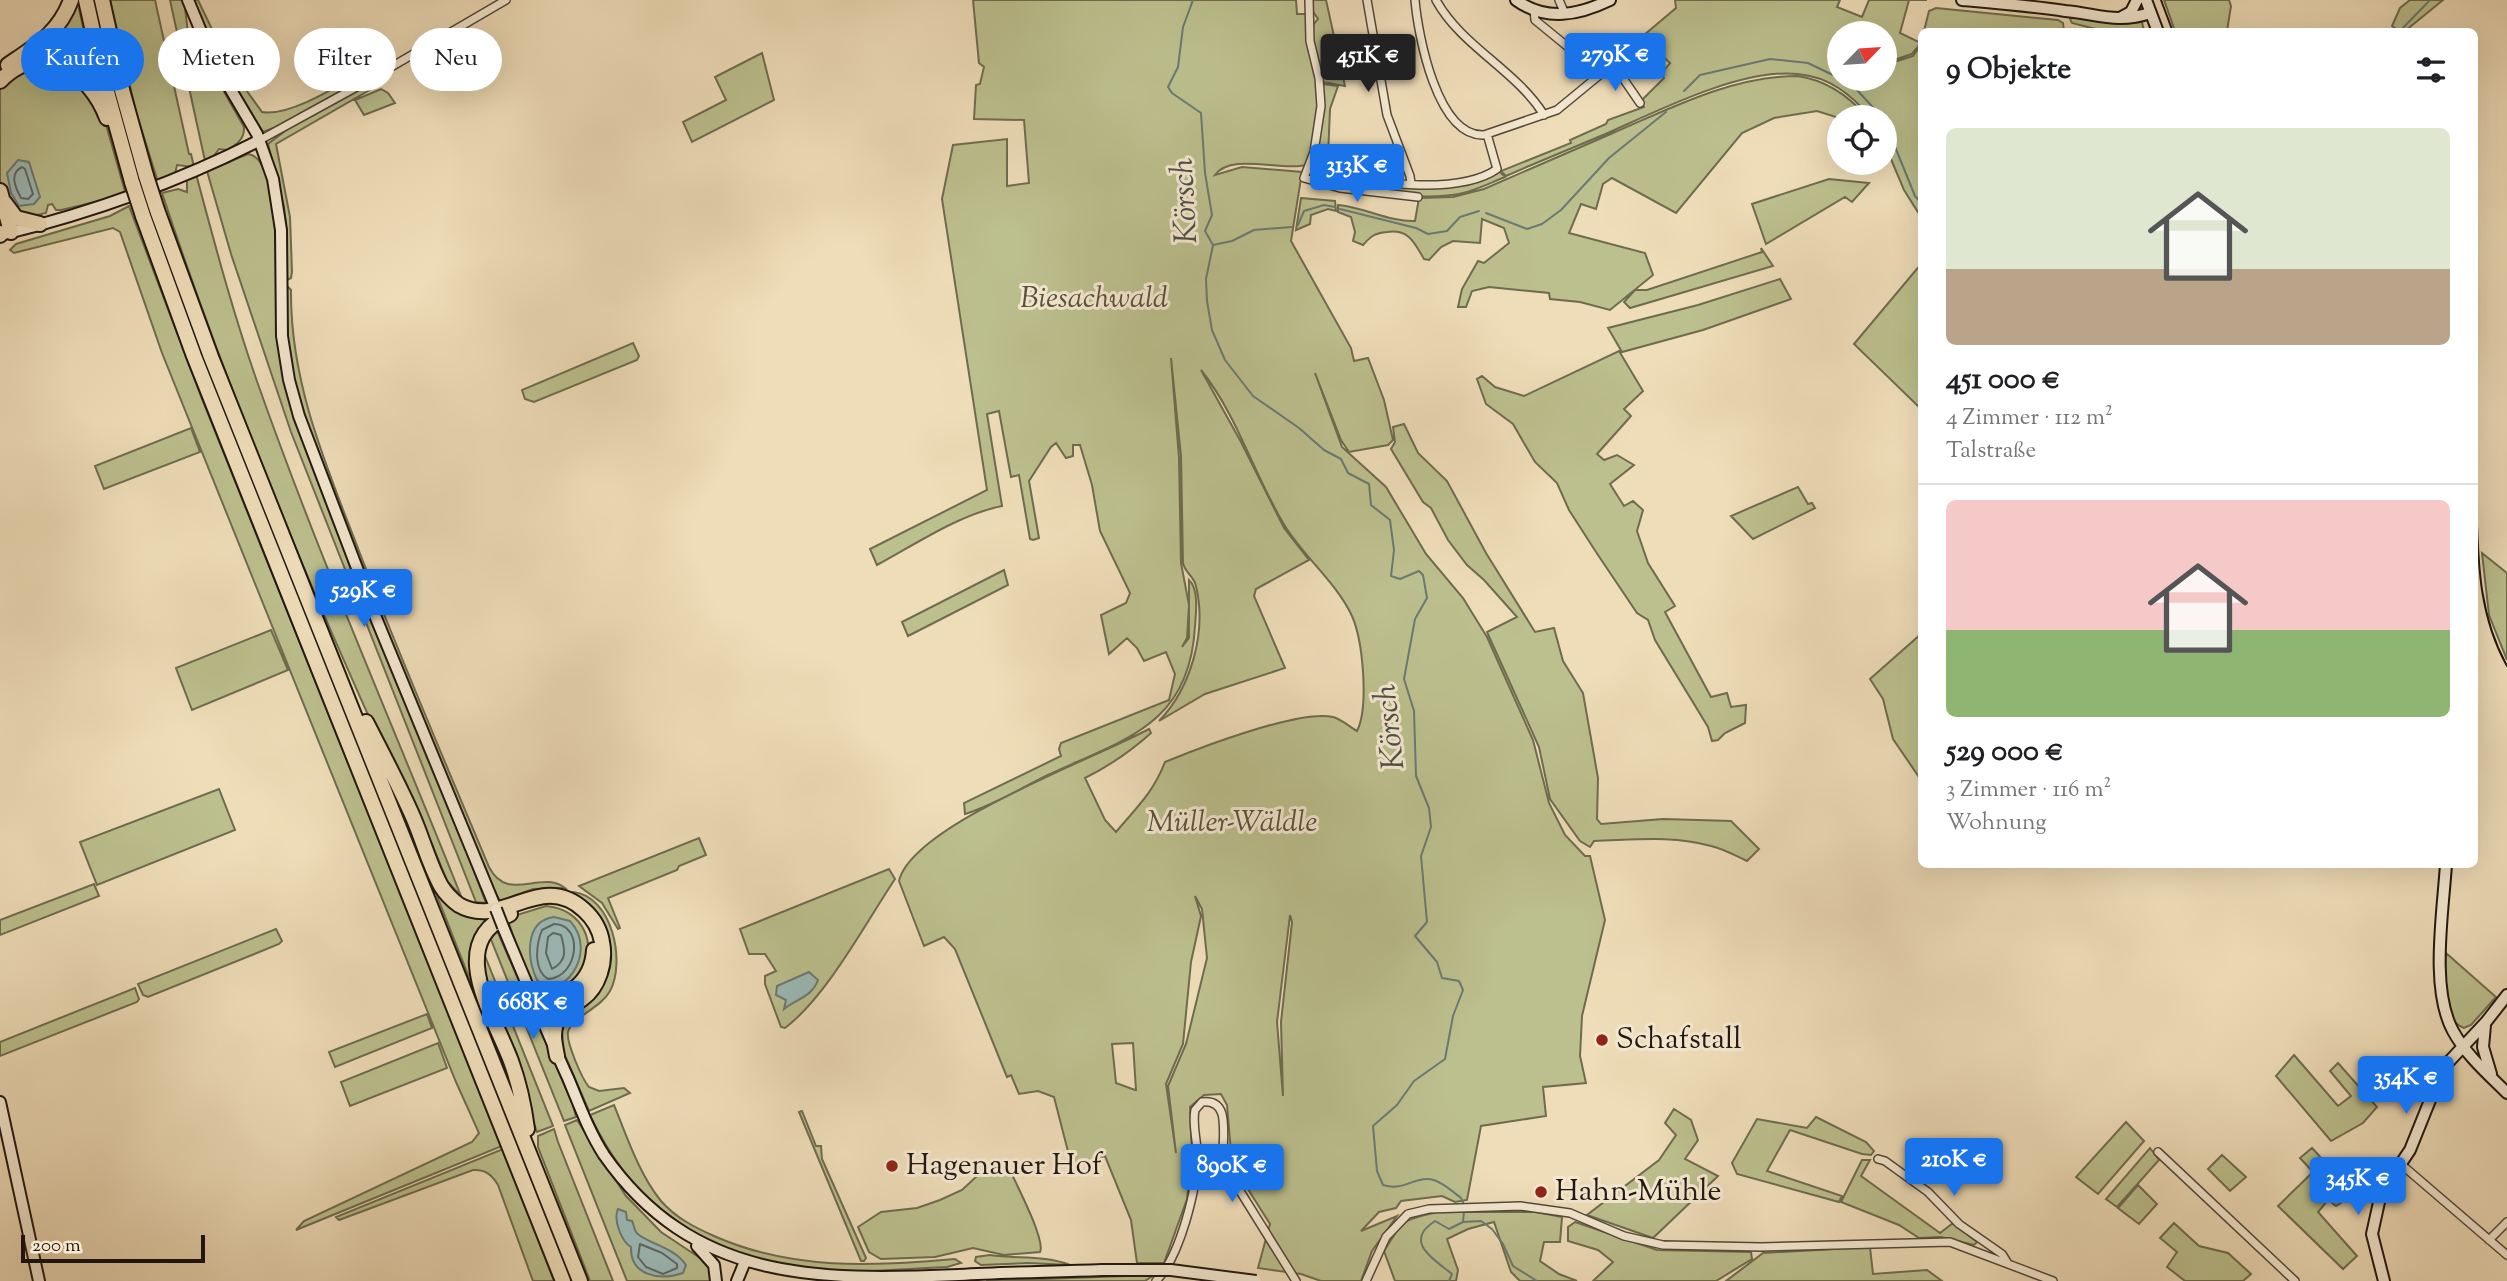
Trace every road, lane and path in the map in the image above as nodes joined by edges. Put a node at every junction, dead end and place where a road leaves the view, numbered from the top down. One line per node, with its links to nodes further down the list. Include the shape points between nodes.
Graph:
1 (71, 0): 22 (highway, via 49,37)
2 (86, 0): 29 (highway)
3 (102, 0): 35 (highway, bridge, via 157,210)
4 (188, 0): 27 (main road, via 209,52)
5 (506, 0): 27 (street)
6 (1309, 0): 28 (street, via 1310,41 1321,102)
7 (1367, 0): 30 (street, via 1387,115)
8 (1415, 0): 26 (street, via 1438,95 1466,130)
9 (1436, 0): 25 (street, via 1452,24 1499,64)
10 (1516, 0): 16 (main road)
11 (1559, 0): 18 (street)
12 (1610, 0): 18 (main road)
13 (1962, 0): 19 (main road)
14 (2137, 0): 19 (main road, via 2131,12)
15 (2146, 0): 17 (main road)
16 (1534, 10): 18 (main road); 21 (street, via 1535,20 1566,45)
17 (2150, 13): 19 (main road); 20 (main road)
18 (1565, 14)
19 (2118, 20)
20 (2156, 28)
21 (1608, 64): 24 (street, via 1617,69); 25 (street, via 1565,104)
22 (0, 71)
23 (0, 81): 29 (highway, via 32,63 72,70 97,98)
24 (1640, 103)
25 (1544, 115): 26 (street)
26 (1487, 134): 30 (street, via 1497,166 1494,171 1458,183)
27 (260, 139): 33 (main road, via 137,194); 39 (main road, bridge, via 280,211 282,336 296,407 372,607)
28 (1314, 152): 30 (street, via 1346,173); 32 (street, via 1304,178 1340,188)
29 (125, 159): 58 (highway, bridge, via 199,368)
30 (1411, 184)
31 (2, 197): 33 (highway, via 16,218); 34 (highway)
32 (1418, 197)
33 (40, 224): 34 (main road)
34 (3, 234)
35 (336, 669): 38 (highway, via 393,775 449,897 463,907 484,911 534,896 555,896 576,904 594,921 603,947 601,969 593,988); 47 (highway)
36 (2446, 868): 41 (main road, via 2441,987 2447,1019)
37 (2507, 995): 40 (main road)
38 (570, 1006): 39 (highway, via 551,1013); 42 (highway, via 555,1027)
39 (537, 1010): 42 (main road); 47 (highway, via 576,989 592,962 592,940 586,925 575,913 557,905 536,905 498,920 482,937 475,958 478,979 517,1079)
40 (2486, 1022): 41 (main road); 43 (main road, via 2483,1047)
41 (2463, 1045): 43 (main road); 49 (main road, via 2443,1068)
42 (556, 1056): 52 (main road, via 610,1164 633,1194)
43 (2494, 1079): 44 (main road)
44 (2507, 1093)
45 (0, 1102): 57 (main road)
46 (2158, 1152): 67 (street)
47 (531, 1155): 59 (highway)
48 (1878, 1159): 54 (street, via 1928,1192)
49 (2402, 1164): 51 (street); 68 (main road, via 2381,1193 2374,1215 2373,1242)
50 (2507, 1222): 51 (street)
51 (2490, 1240): 53 (street)
52 (693, 1242): 55 (main road); 60 (main road, via 714,1265)
53 (2507, 1255)
54 (2007, 1262): 65 (street, via 1955,1243 1934,1241 1662,1245 1624,1236 1560,1210 1474,1207 1420,1210 1401,1218 1386,1237); 66 (street)
55 (739, 1263): 56 (main road, via 821,1279); 60 (main road, via 725,1266); 61 (main road)
56 (970, 1278): 63 (main road, bridge, via 1171,1270)
57 (39, 1281)
58 (564, 1281)
59 (580, 1281)
60 (716, 1281)
61 (737, 1281)
62 (1156, 1281): 64 (street, via 1172,1256 1192,1192 1197,1152 1195,1110 1210,1101 1224,1116 1226,1167)
63 (1256, 1281)
64 (1296, 1281)
65 (1366, 1281)
66 (2053, 1281)
67 (2295, 1281)
68 (2384, 1281)

